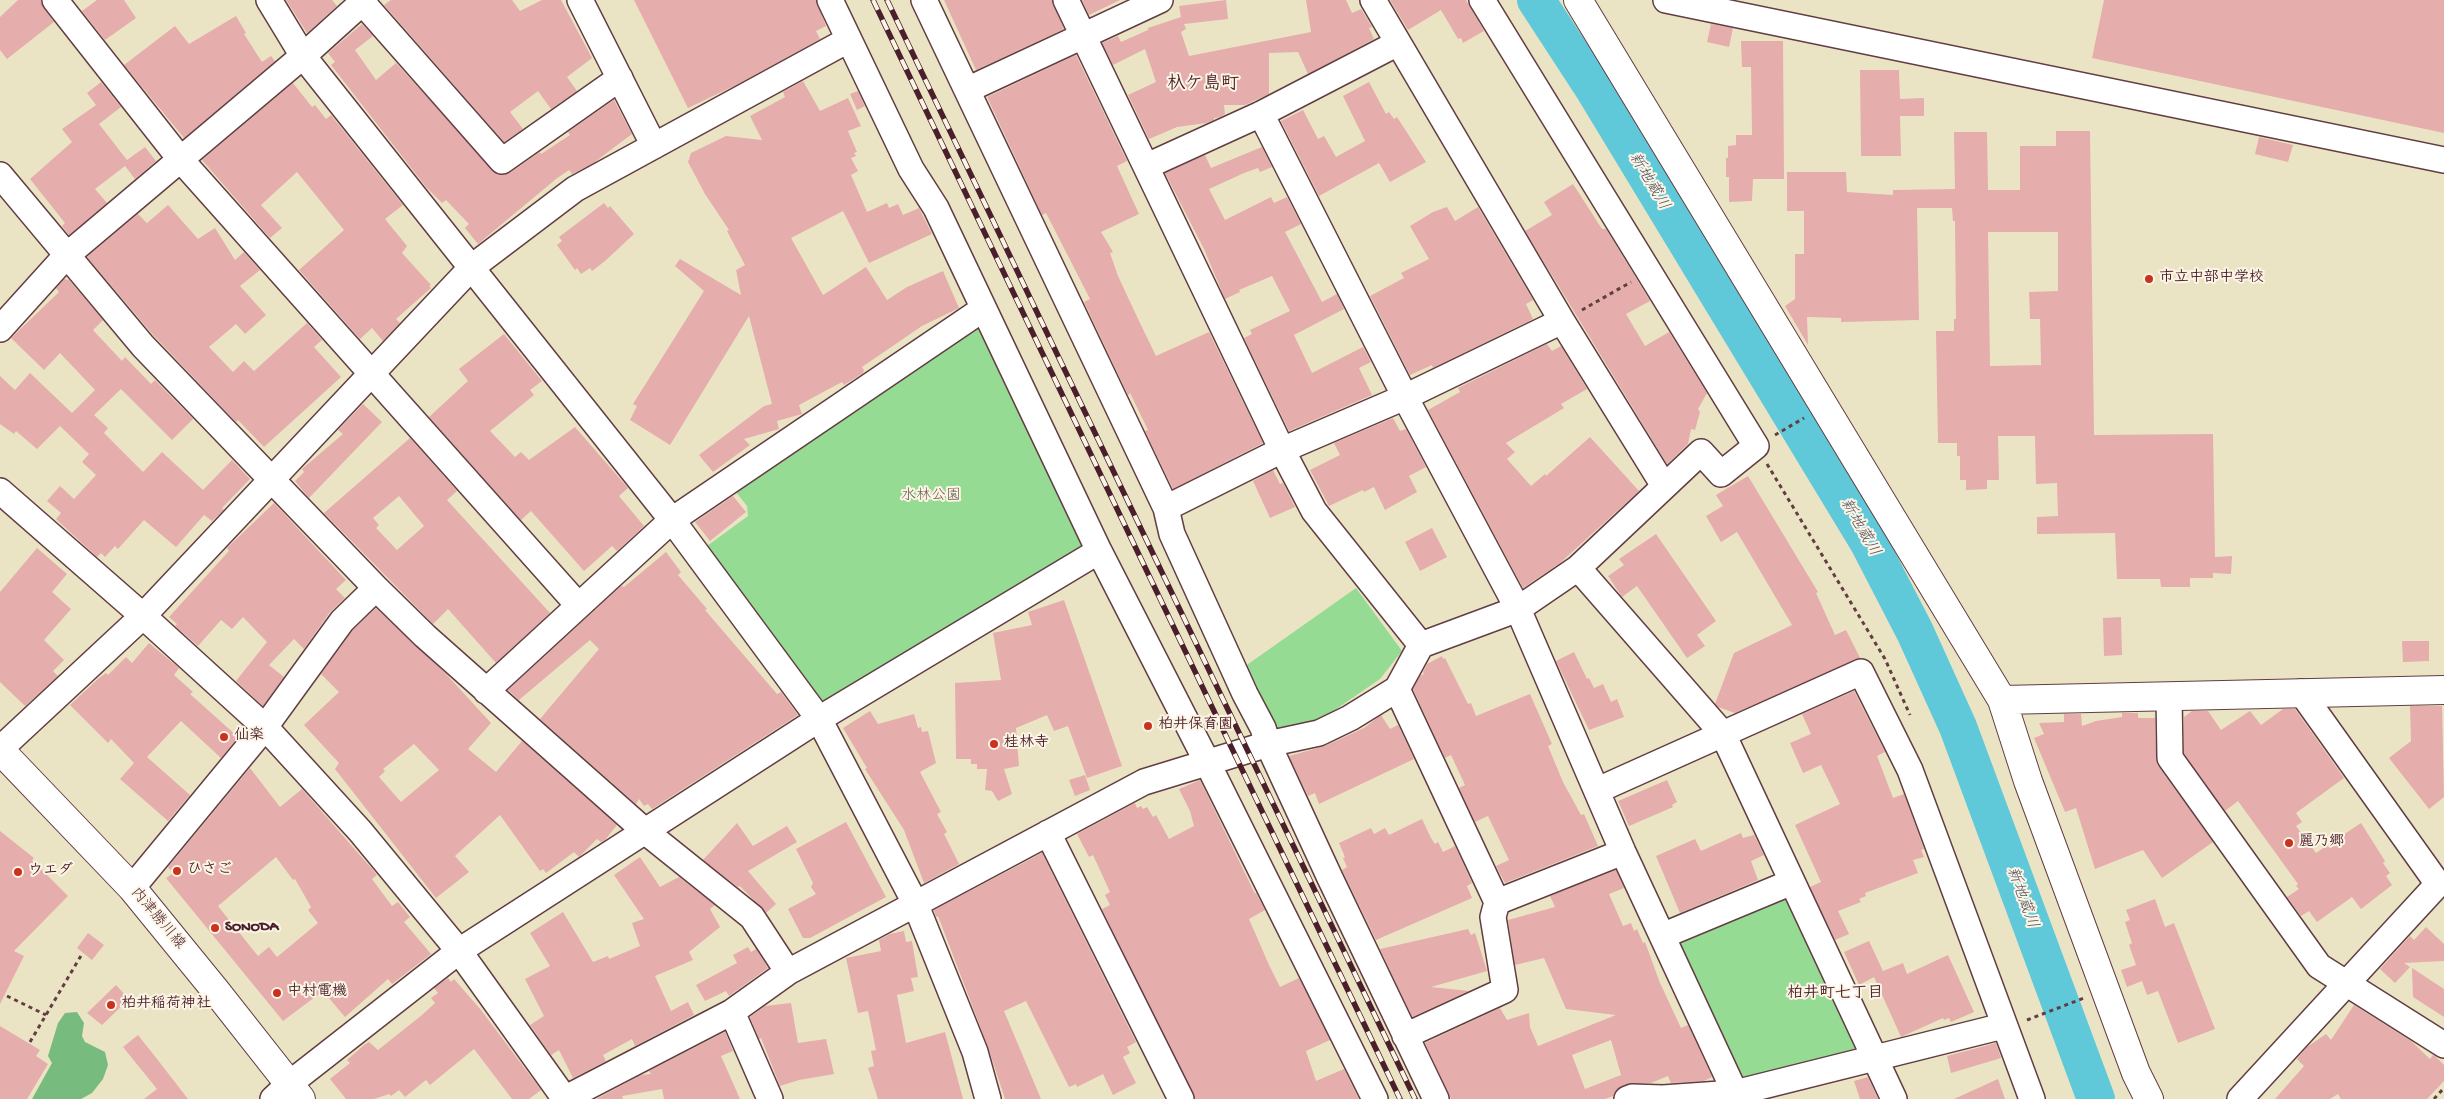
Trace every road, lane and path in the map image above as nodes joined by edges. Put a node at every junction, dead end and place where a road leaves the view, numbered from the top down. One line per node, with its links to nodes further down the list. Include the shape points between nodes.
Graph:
1 (55, 0): 21 (street)
2 (269, 0): 16 (street)
3 (580, 0): 17 (street)
4 (830, 0): 14 (street)
5 (924, 0): 18 (street)
6 (1066, 0): 13 (street)
7 (1160, 0): 13 (street)
8 (1373, 0): 15 (street)
9 (1482, 0): 27 (street)
10 (1666, 0): 22 (street)
11 (364, 1): 16 (street); 17 (street, via 502,161)
12 (1583, 2): 33 (street)
13 (1083, 34): 18 (street); 23 (street)
14 (848, 40): 20 (street); 28 (street, via 911,168 936,208)
15 (1398, 43): 19 (street); 29 (street)
16 (303, 56): 21 (street); 26 (street)
17 (620, 78): 20 (street)
18 (966, 90): 39 (street)
19 (1261, 114): 23 (street); 32 (street)
20 (654, 146): 26 (street, via 575,189)
21 (181, 160): 25 (street); 31 (street)
22 (2444, 160)
23 (1148, 166): 35 (street)
24 (0, 175): 25 (street)
25 (66, 256): 30 (street); 36 (street, via 143,346)
26 (472, 267): 31 (street); 40 (street)
27 (1649, 271): 29 (path); 37 (street, via 1756,446 1720,474 1701,452)
28 (983, 309): 40 (street); 41 (street)
29 (1562, 321): 32 (street); 37 (street)
30 (0, 329)
31 (371, 372): 36 (street); 44 (street)
32 (1405, 397): 35 (street); 45 (street)
33 (1820, 408): 34 (path); 53 (street)
34 (1768, 439)
35 (1282, 450): 39 (street); 47 (street, via 1314,511)
36 (272, 478): 43 (street); 46 (street)
37 (1664, 486): 42 (street)
38 (0, 492): 46 (street)
39 (1166, 508): 57 (street, via 1172,534)
40 (672, 520): 44 (street); 54 (street)
41 (1099, 551): 54 (street); 59 (street)
42 (1578, 568): 45 (street); 56 (street)
43 (376, 588): 50 (street); 55 (street, via 342,621)
44 (578, 605): 50 (street)
45 (1518, 609): 47 (street); 60 (street)
46 (143, 616): 55 (street); 58 (street)
47 (1421, 645): 48 (street)
48 (1397, 689): 57 (street, via 1319,733); 66 (street)
49 (2444, 690): 51 (street)
50 (486, 691): 61 (street)
51 (2301, 692): 52 (street); 72 (street, via 2438,884)
52 (2169, 696): 53 (street); 72 (street, via 2170,758 2319,966)
53 (2002, 700): 96 (street, via 2028,781 2136,1073)
54 (819, 720): 61 (street); 67 (street)
55 (265, 727): 65 (street); 69 (street, via 360,831)
56 (1723, 734): 60 (street); 64 (street); 78 (street, via 1861,672 1910,770)
57 (1268, 744): 59 (street); 79 (street)
58 (0, 749): 65 (street, 内津勝川線)
59 (1207, 762): 62 (street, via 1144,782); 91 (street)
60 (1598, 790): 63 (street)
61 (646, 832): 69 (street); 71 (street, via 752,917)
62 (1048, 833): 67 (street); 90 (street)
63 (1623, 852): 66 (street); 68 (street)
64 (1792, 882): 68 (street); 82 (street)
65 (132, 888): 84 (street, 内津勝川線, via 216,991)
66 (1497, 902): 79 (street, via 1493,917 1505,990)
67 (915, 903): 71 (street); 89 (street, via 975,1052)
68 (1662, 936): 85 (street)
69 (458, 951): 84 (street); 87 (street)
70 (82, 954): 76 (path)
71 (788, 972): 75 (street)
72 (2347, 984): 81 (street); 97 (street)
73 (7, 996): 76 (path)
74 (2085, 998): 77 (path)
75 (732, 1012): 87 (street); 88 (street)
76 (46, 1015): 80 (path)
77 (2030, 1019)
78 (2003, 1026): 82 (street); 95 (street)
79 (1405, 1036): 92 (street)
80 (30, 1042)
81 (2444, 1045)
82 (1875, 1058): 85 (street); 94 (street)
83 (2444, 1088): 98 (path)
84 (288, 1094)
85 (1736, 1096): 86 (street)
86 (1663, 1098): 93 (street)
87 (565, 1099)
88 (770, 1099)
89 (988, 1099)
90 (1181, 1099)
91 (1375, 1099)
92 (1436, 1099)
93 (1627, 1099)
94 (1894, 1099)
95 (2032, 1099)
96 (2149, 1099)
97 (2240, 1099)
98 (2434, 1099)

